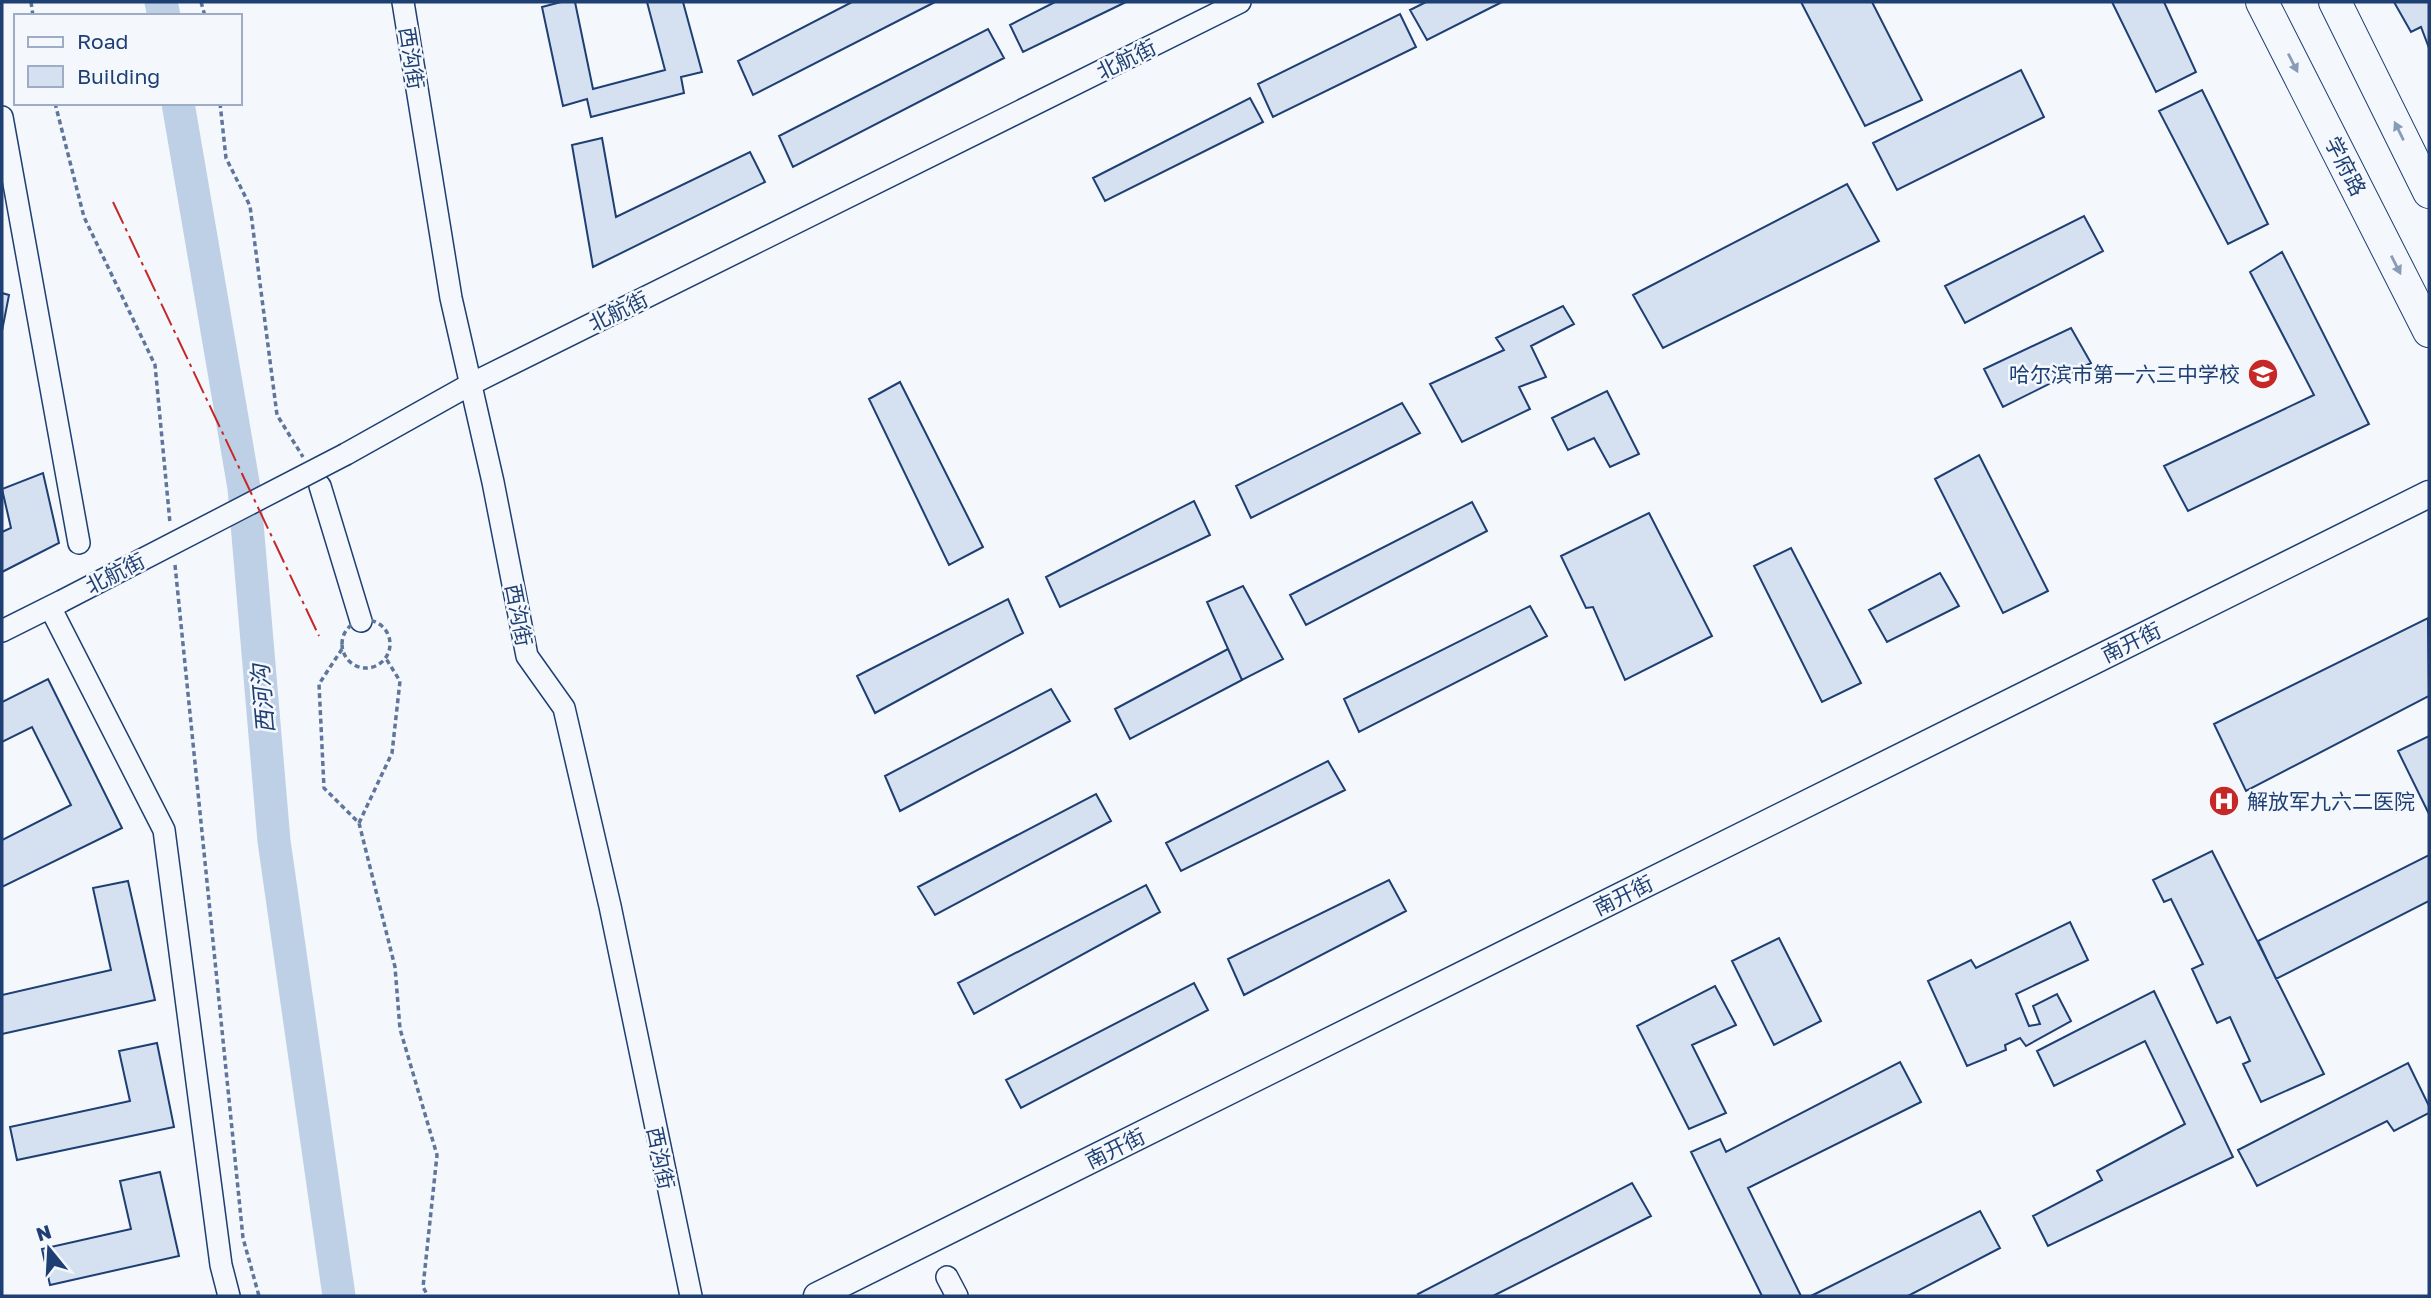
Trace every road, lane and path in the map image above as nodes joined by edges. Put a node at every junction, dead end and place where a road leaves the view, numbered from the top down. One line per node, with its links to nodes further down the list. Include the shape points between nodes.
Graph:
1 (403, 2): 10 (street, 西沟街, via 451,298)
2 (1240, 2): 10 (street, 北航街)
3 (2262, 2): 9 (highway, 学府路, one-way to 9)
4 (2335, 2): 8 (highway, one-way to 4)
5 (56, 105): 13 (path, via 84,217 155,365)
6 (220, 105): 11 (path, via 226,158 250,206 277,415)
7 (2, 117): 14 (street)
8 (2429, 192)
9 (2429, 331)
10 (471, 384): 16 (street, 北航街, bridge); 26 (street, 西沟街, via 527,656 564,708)
11 (320, 486): 17 (street)
12 (2429, 494): 27 (main road, 南开街)
13 (171, 533)
14 (79, 543)
15 (174, 561): 24 (path, via 243,1238)
16 (56, 604): 18 (street, 北航街); 23 (street, via 164,830 221,1265)
17 (361, 621): 19 (path, via 348,628); 20 (path, via 383,628 390,642)
18 (2, 631)
19 (342, 649): 20 (path, via 350,662 365,668); 21 (path, via 319,684 324,788)
20 (385, 657): 21 (path, via 400,681 392,753)
21 (359, 823): 25 (path, via 395,967 400,1029 437,1155 423,1287)
22 (947, 1277): 28 (street)
23 (229, 1296)
24 (259, 1296)
25 (428, 1296)
26 (691, 1296)
27 (817, 1296)
28 (957, 1296)

